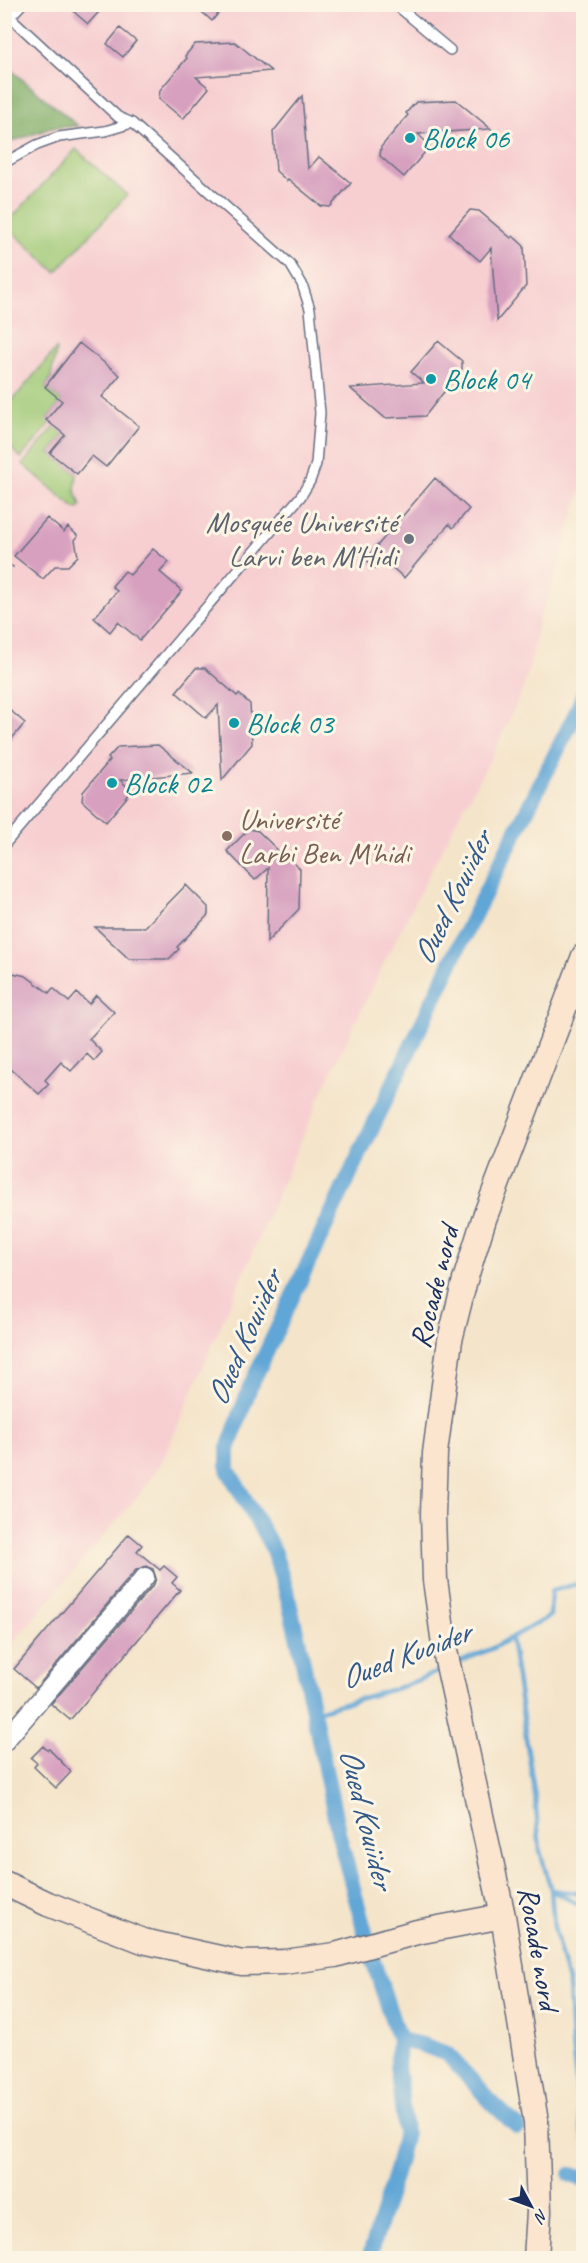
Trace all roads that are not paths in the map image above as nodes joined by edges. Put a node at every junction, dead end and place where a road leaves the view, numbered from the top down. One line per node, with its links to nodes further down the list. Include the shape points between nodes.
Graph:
1 (22, 4): 3 (lane)
2 (395, 4): 4 (lane)
3 (8, 20): 5 (lane, via 118,117)
4 (450, 50)
5 (132, 123): 6 (lane, via 58,137); 7 (lane, via 281,255 297,274 307,297 313,339 320,413 316,464 301,496)
6 (4, 163)
7 (4, 845)
8 (584, 956): 12 (main road, Rocade nord, via 484,1219 465,1280 450,1340 435,1453 435,1580 445,1651)
9 (145, 1577): 10 (street)
10 (4, 1742)
11 (4, 1882): 12 (main road, via 94,1924 143,1941 242,1963 335,1955 417,1932)
12 (502, 1916): 13 (main road, Rocade nord, via 536,2122)
13 (536, 2259)

